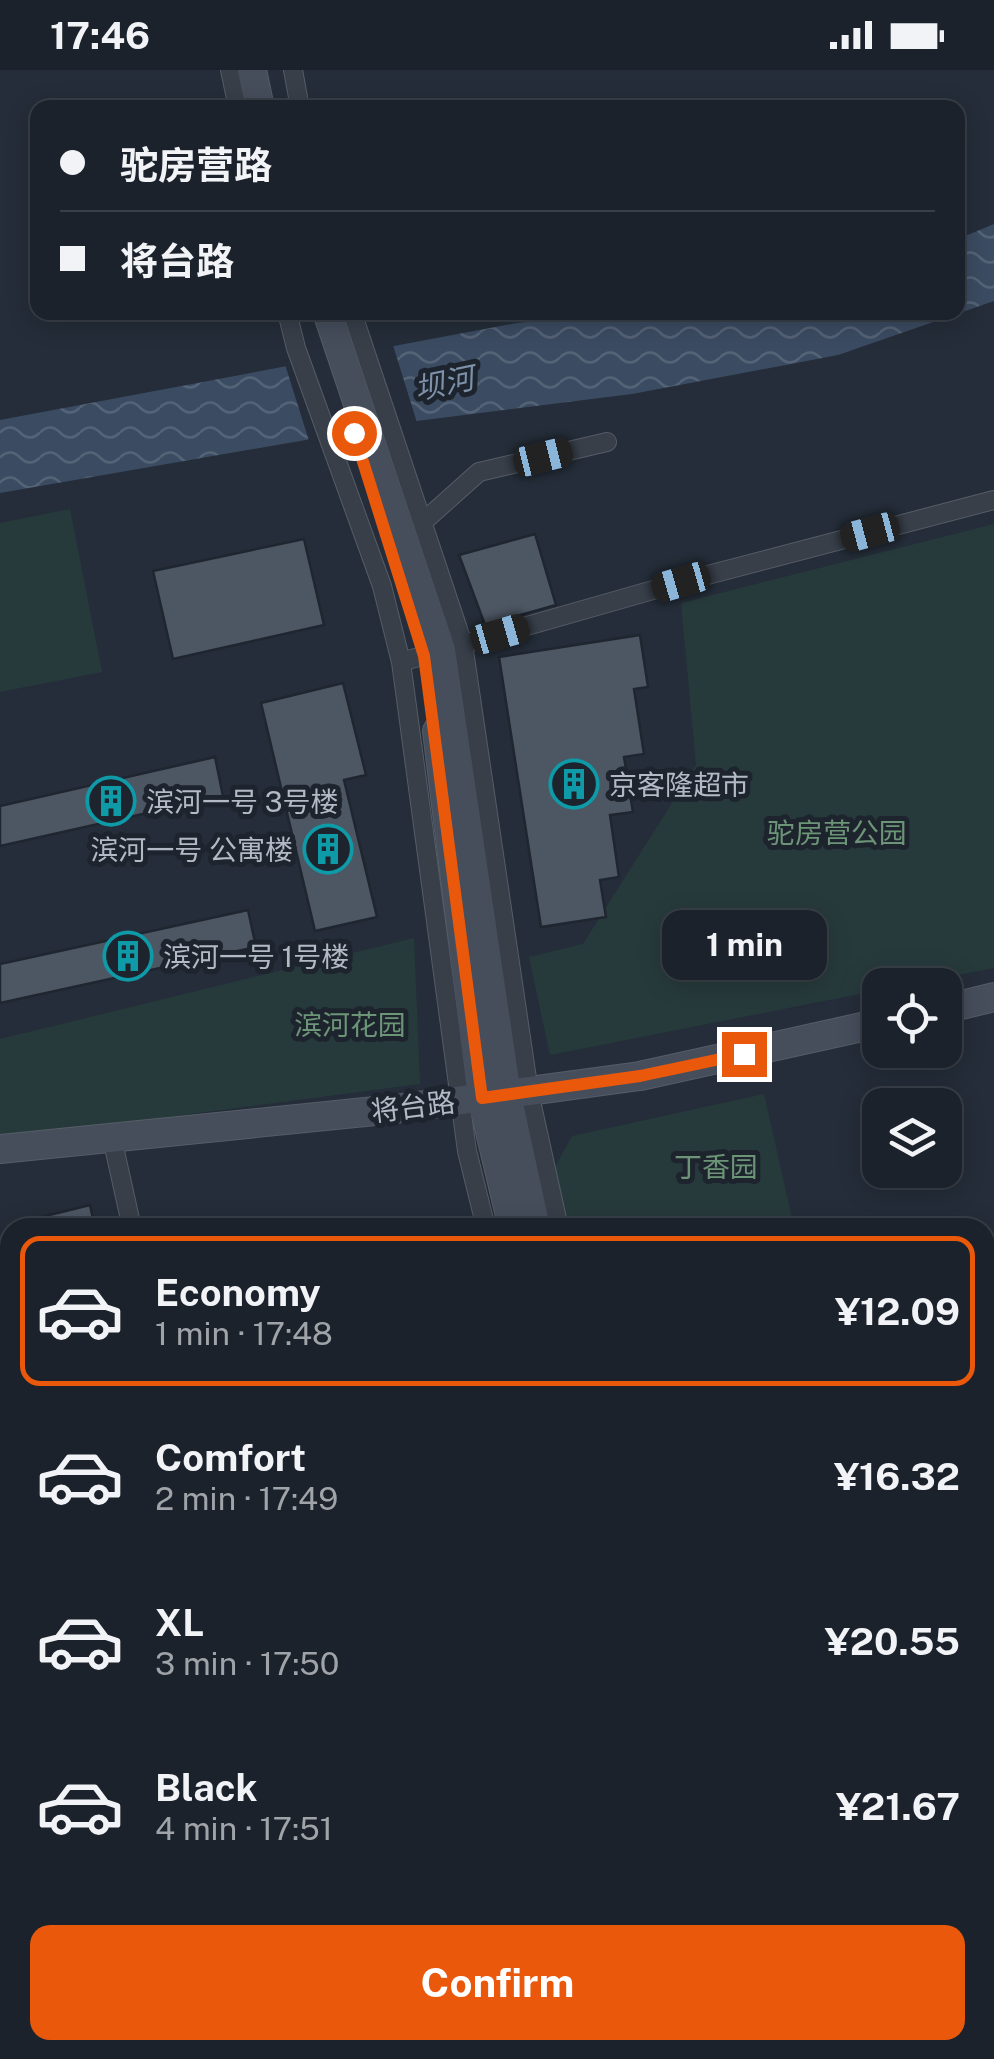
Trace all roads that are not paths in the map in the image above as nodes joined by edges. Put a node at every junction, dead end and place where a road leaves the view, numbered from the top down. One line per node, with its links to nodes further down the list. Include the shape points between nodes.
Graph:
1 (230, 70): 5 (street)
2 (252, 70): 6 (street)
3 (270, 70): 7 (street)
4 (293, 70): 8 (street)
5 (236, 100)
6 (258, 100)
7 (276, 100)
8 (299, 100)
9 (289, 320): 15 (street, via 296,348)
10 (322, 320): 13 (street)
11 (330, 320): 13 (street)
12 (348, 320): 13 (street)
13 (340, 339): 15 (street)
14 (607, 442): 17 (street, via 478,472)
15 (369, 461): 17 (street); 18 (street); 18 (street, via 382,586)
16 (994, 500): 18 (street)
17 (422, 522): 18 (street)
18 (433, 653): 22 (street); 22 (street)
19 (994, 998): 20 (street)
20 (962, 1005)
21 (862, 1027): 22 (street, 将台路, via 660,1072)
22 (494, 1096): 23 (street, 将台路); 26 (street, via 468,1151); 27 (street); 28 (street); 29 (street)
23 (112, 1138): 24 (street, 将台路); 25 (street)
24 (0, 1149)
25 (130, 1218)
26 (484, 1218)
27 (512, 1218)
28 (533, 1218)
29 (554, 1218)

